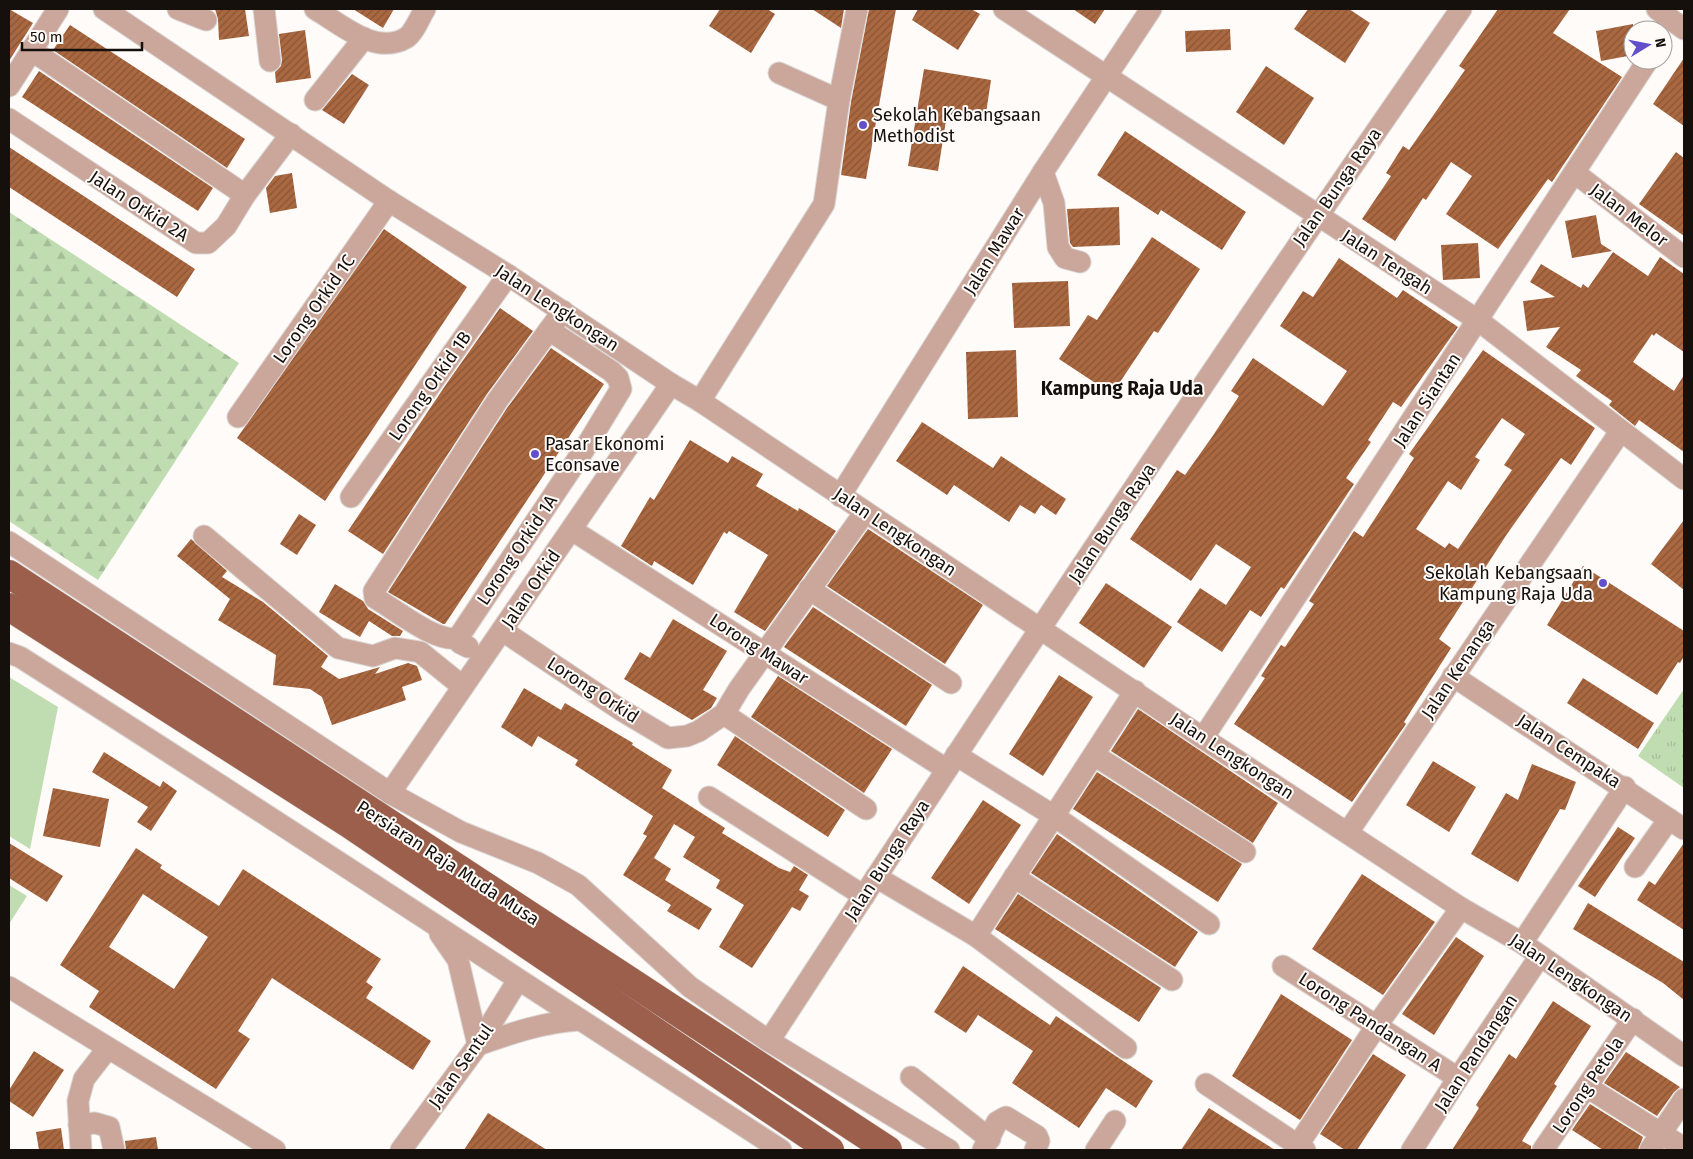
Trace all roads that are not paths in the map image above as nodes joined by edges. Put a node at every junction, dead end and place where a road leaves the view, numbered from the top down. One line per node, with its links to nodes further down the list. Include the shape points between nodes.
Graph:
1 (104, 9): 22 (street, Jalan Lengkongan)
2 (178, 9): 11 (street)
3 (264, 9): 14 (street)
4 (316, 9): 12 (street)
5 (425, 9): 12 (street, via 408,37 389,44 377,44)
6 (857, 9): 20 (street)
7 (1004, 9): 17 (street, Jalan Tengah)
8 (1151, 9): 17 (street, Jalan Mawar)
9 (1461, 9): 27 (street, Jalan Bunga Raya)
10 (50, 11): 13 (street)
11 (206, 20)
12 (364, 38): 19 (street)
13 (31, 50): 18 (street); 25 (street)
14 (270, 61)
15 (1642, 70): 24 (street, Jalan Siantan)
16 (779, 73): 20 (street)
17 (1106, 76): 23 (street, Jalan Mawar); 27 (street, Jalan Tengah)
18 (9, 86)
19 (315, 100)
20 (839, 100): 35 (street, via 824,204)
21 (9, 120): 25 (street, Jalan Orkid 2A, via 196,243 208,243 226,226)
22 (291, 134): 25 (street, Jalan Orkid 2A); 26 (street, Jalan Lengkongan)
23 (1043, 172): 29 (street, via 1054,203 1058,247 1065,258); 39 (street, Jalan Mawar)
24 (1575, 173): 28 (street, Jalan Melor); 32 (street, Jalan Siantan)
25 (245, 195)
26 (389, 201): 30 (street, Jalan Lengkongan); 36 (street, Lorong Orkid 1C)
27 (1316, 216): 32 (street, Jalan Tengah); 49 (street, Jalan Bunga Raya)
28 (1684, 257)
29 (1080, 262)
30 (508, 275): 31 (street, Jalan Lengkongan); 40 (street, Lorong Orkid 1B)
31 (563, 311): 33 (street); 34 (street, Jalan Lengkongan)
32 (1479, 321): 37 (street, Jalan Tengah); 59 (street, Jalan Siantan)
33 (549, 330): 50 (street, Lorong Orkid 1A, via 610,371 618,378 620,390); 50 (street, via 497,401 374,591 375,598 432,633 449,640)
34 (671, 384): 35 (street, Jalan Lengkongan); 42 (street, Jalan Orkid)
35 (700, 401): 39 (street, Jalan Lengkongan)
36 (238, 417)
37 (1620, 432): 38 (street, Jalan Tengah); 54 (street, Jalan Kenanga)
38 (1684, 479)
39 (840, 496): 41 (street, Jalan Lengkongan)
40 (351, 497)
41 (865, 512): 46 (street); 49 (street, Jalan Lengkongan)
42 (572, 530): 48 (street, Jalan Orkid); 52 (street, Lorong Mawar)
43 (204, 536): 56 (street, via 338,648 373,656 395,648 420,652)
44 (9, 542): 63 (street)
45 (9, 574): 110 (main road, Persiaran Raja Muda Musa)
46 (809, 590): 52 (street); 55 (street)
47 (9, 606): 109 (main road, Persiaran Raja Muda Musa, via 350,824)
48 (503, 630): 53 (street, Jalan Orkid); 58 (street, Lorong Orkid, via 668,738 687,736)
49 (1041, 630): 57 (street, Jalan Lengkongan); 61 (street, Jalan Bunga Raya)
50 (458, 638): 53 (street)
51 (9, 653): 76 (street, via 274,818)
52 (764, 653): 58 (street); 61 (street, Lorong Mawar)
53 (480, 660): 56 (street, Jalan Orkid)
54 (1453, 676): 62 (street, Jalan Cempaka); 68 (street, Jalan Kenanga)
55 (951, 683)
56 (462, 686): 63 (street, Jalan Orkid)
57 (1135, 691): 59 (street, Jalan Lengkongan); 60 (street)
58 (724, 714): 65 (street)
59 (1203, 738): 68 (street, Jalan Lengkongan)
60 (1094, 755): 66 (street); 69 (street)
61 (951, 762): 66 (street, Lorong Mawar); 71 (street, Jalan Bunga Raya)
62 (1625, 787): 67 (street, Jalan Cempaka); 78 (street)
63 (390, 793): 87 (street, via 461,832 538,863 578,885 690,987)
64 (709, 797): 73 (street)
65 (866, 809)
66 (1054, 816): 72 (street); 75 (street, Lorong Mawar)
67 (1677, 824): 70 (street)
68 (1348, 832): 74 (street, Jalan Lengkongan)
69 (1245, 852)
70 (1635, 867)
71 (876, 877): 73 (street, Jalan Bunga Raya); 77 (street)
72 (1014, 878): 77 (street); 82 (street)
73 (864, 896): 87 (street, Jalan Bunga Raya)
74 (1461, 908): 78 (street, Jalan Lengkongan); 86 (street)
75 (1209, 924)
76 (436, 927): 81 (street); 88 (street, via 458,960)
77 (976, 936): 90 (street)
78 (1522, 943): 79 (street, Jalan Lengkongan)
79 (1540, 956): 84 (street, Jalan Lengkongan); 93 (street, Jalan Pandangan)
80 (1283, 966): 86 (street, Lorong Pandangan A)
81 (518, 980): 85 (street); 88 (street, Jalan Sentul)
82 (1172, 980)
83 (9, 987): 89 (street)
84 (1633, 1019): 91 (street, Jalan Lengkongan); 95 (street, Lorong Petola)
85 (580, 1020): 88 (street, via 530,1027); 108 (street)
86 (1377, 1025): 93 (street, Lorong Pandangan A); 101 (street)
87 (769, 1041): 111 (street)
88 (478, 1045): 107 (street, Jalan Sentul)
89 (108, 1048): 98 (street, via 84,1079 78,1101); 106 (street)
90 (1126, 1048)
91 (1684, 1056)
92 (911, 1077): 100 (street)
93 (1458, 1078): 114 (street, Jalan Pandangan)
94 (1206, 1084): 101 (street)
95 (1586, 1087): 99 (street); 103 (street, Lorong Petola)
96 (1684, 1099): 99 (street)
97 (1115, 1120): 113 (street)
98 (79, 1125): 104 (street); 105 (street, via 95,1123 108,1127)
99 (1656, 1142): 102 (street)
100 (986, 1145): 112 (street, via 997,1122 1006,1117 1037,1136)
101 (1302, 1148)
102 (1684, 1148)
103 (1547, 1149)
104 (82, 1150)
105 (114, 1150)
106 (275, 1150)
107 (401, 1150)
108 (781, 1150)
109 (830, 1150)
110 (888, 1150)
111 (949, 1150)
112 (1036, 1150)
113 (1096, 1150)
114 (1412, 1150)

